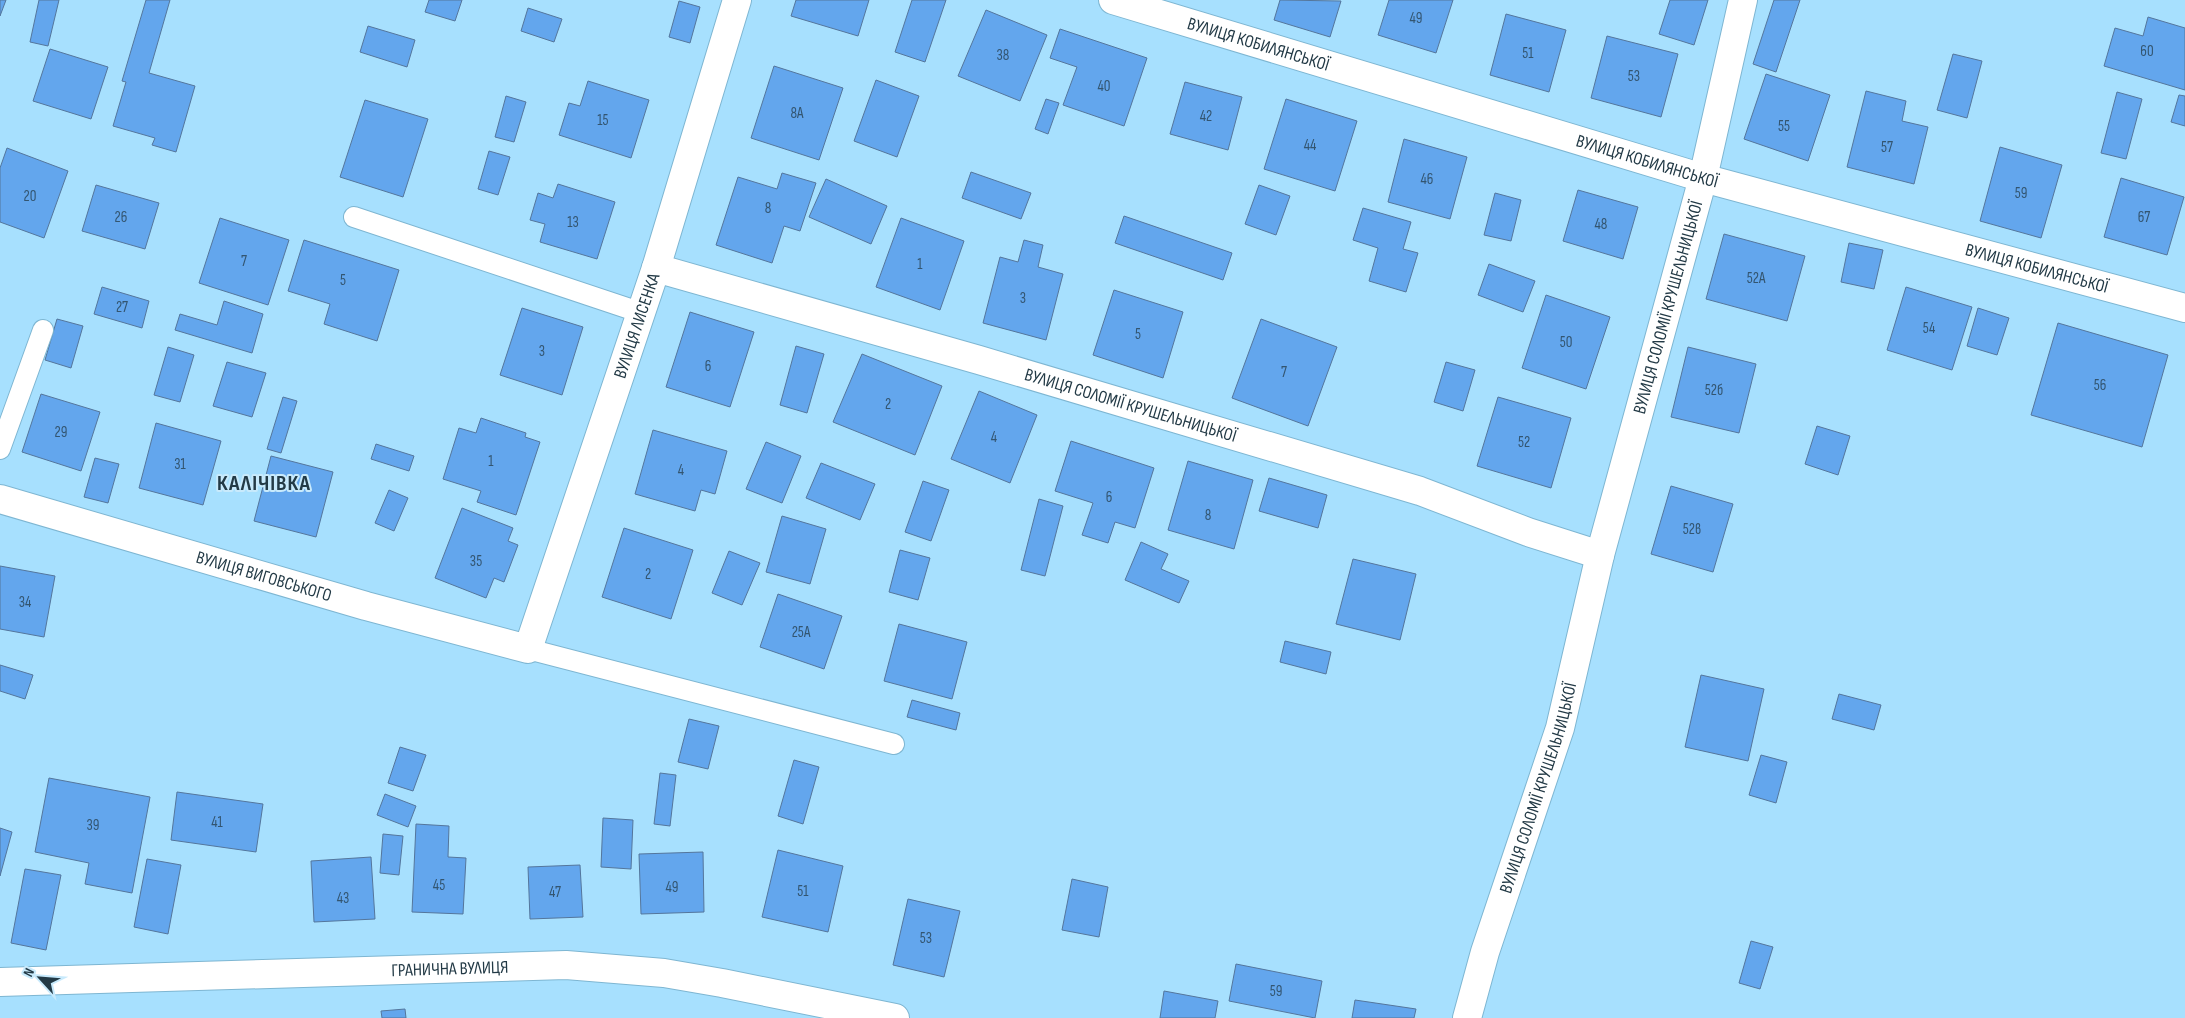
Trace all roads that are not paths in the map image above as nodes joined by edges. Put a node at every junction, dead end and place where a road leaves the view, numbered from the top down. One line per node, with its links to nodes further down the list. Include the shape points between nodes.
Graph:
1 (738, 0): 6 (street, ВУЛИЦЯ ЛИСЕНКА)
2 (1113, 0): 4 (street, ВУЛИЦЯ КОБИЛЯНСЬКОЇ)
3 (1743, 0): 4 (street, ВУЛИЦЯ СОЛОМІЇ КРУШЕЛЬНИЦЬКОЇ)
4 (1703, 178): 7 (street, ВУЛИЦЯ КОБИЛЯНСЬКОЇ); 12 (street, ВУЛИЦЯ СОЛОМІЇ КРУШЕЛЬНИЦЬКОЇ)
5 (354, 217): 8 (lane)
6 (656, 268): 8 (street, ВУЛИЦЯ ЛИСЕНКА); 12 (street, ВУЛИЦЯ СОЛОМІЇ КРУШЕЛЬНИЦЬКОЇ, via 1420,491)
7 (2185, 308)
8 (639, 312): 13 (street, ВУЛИЦЯ ЛИСЕНКА)
9 (43, 330): 10 (lane)
10 (0, 449)
11 (0, 499): 13 (street, ВУЛИЦЯ ВИГОВСЬКОГО, via 366,606)
12 (1600, 555): 17 (street, ВУЛИЦЯ СОЛОМІЇ КРУШЕЛЬНИЦЬКОЇ, via 1560,728 1488,942)
13 (528, 649): 14 (lane)
14 (894, 744)
15 (0, 982): 16 (street, ГРАНИЧНА ВУЛИЦЯ, via 566,965 683,976)
16 (895, 1018)
17 (1467, 1018)

